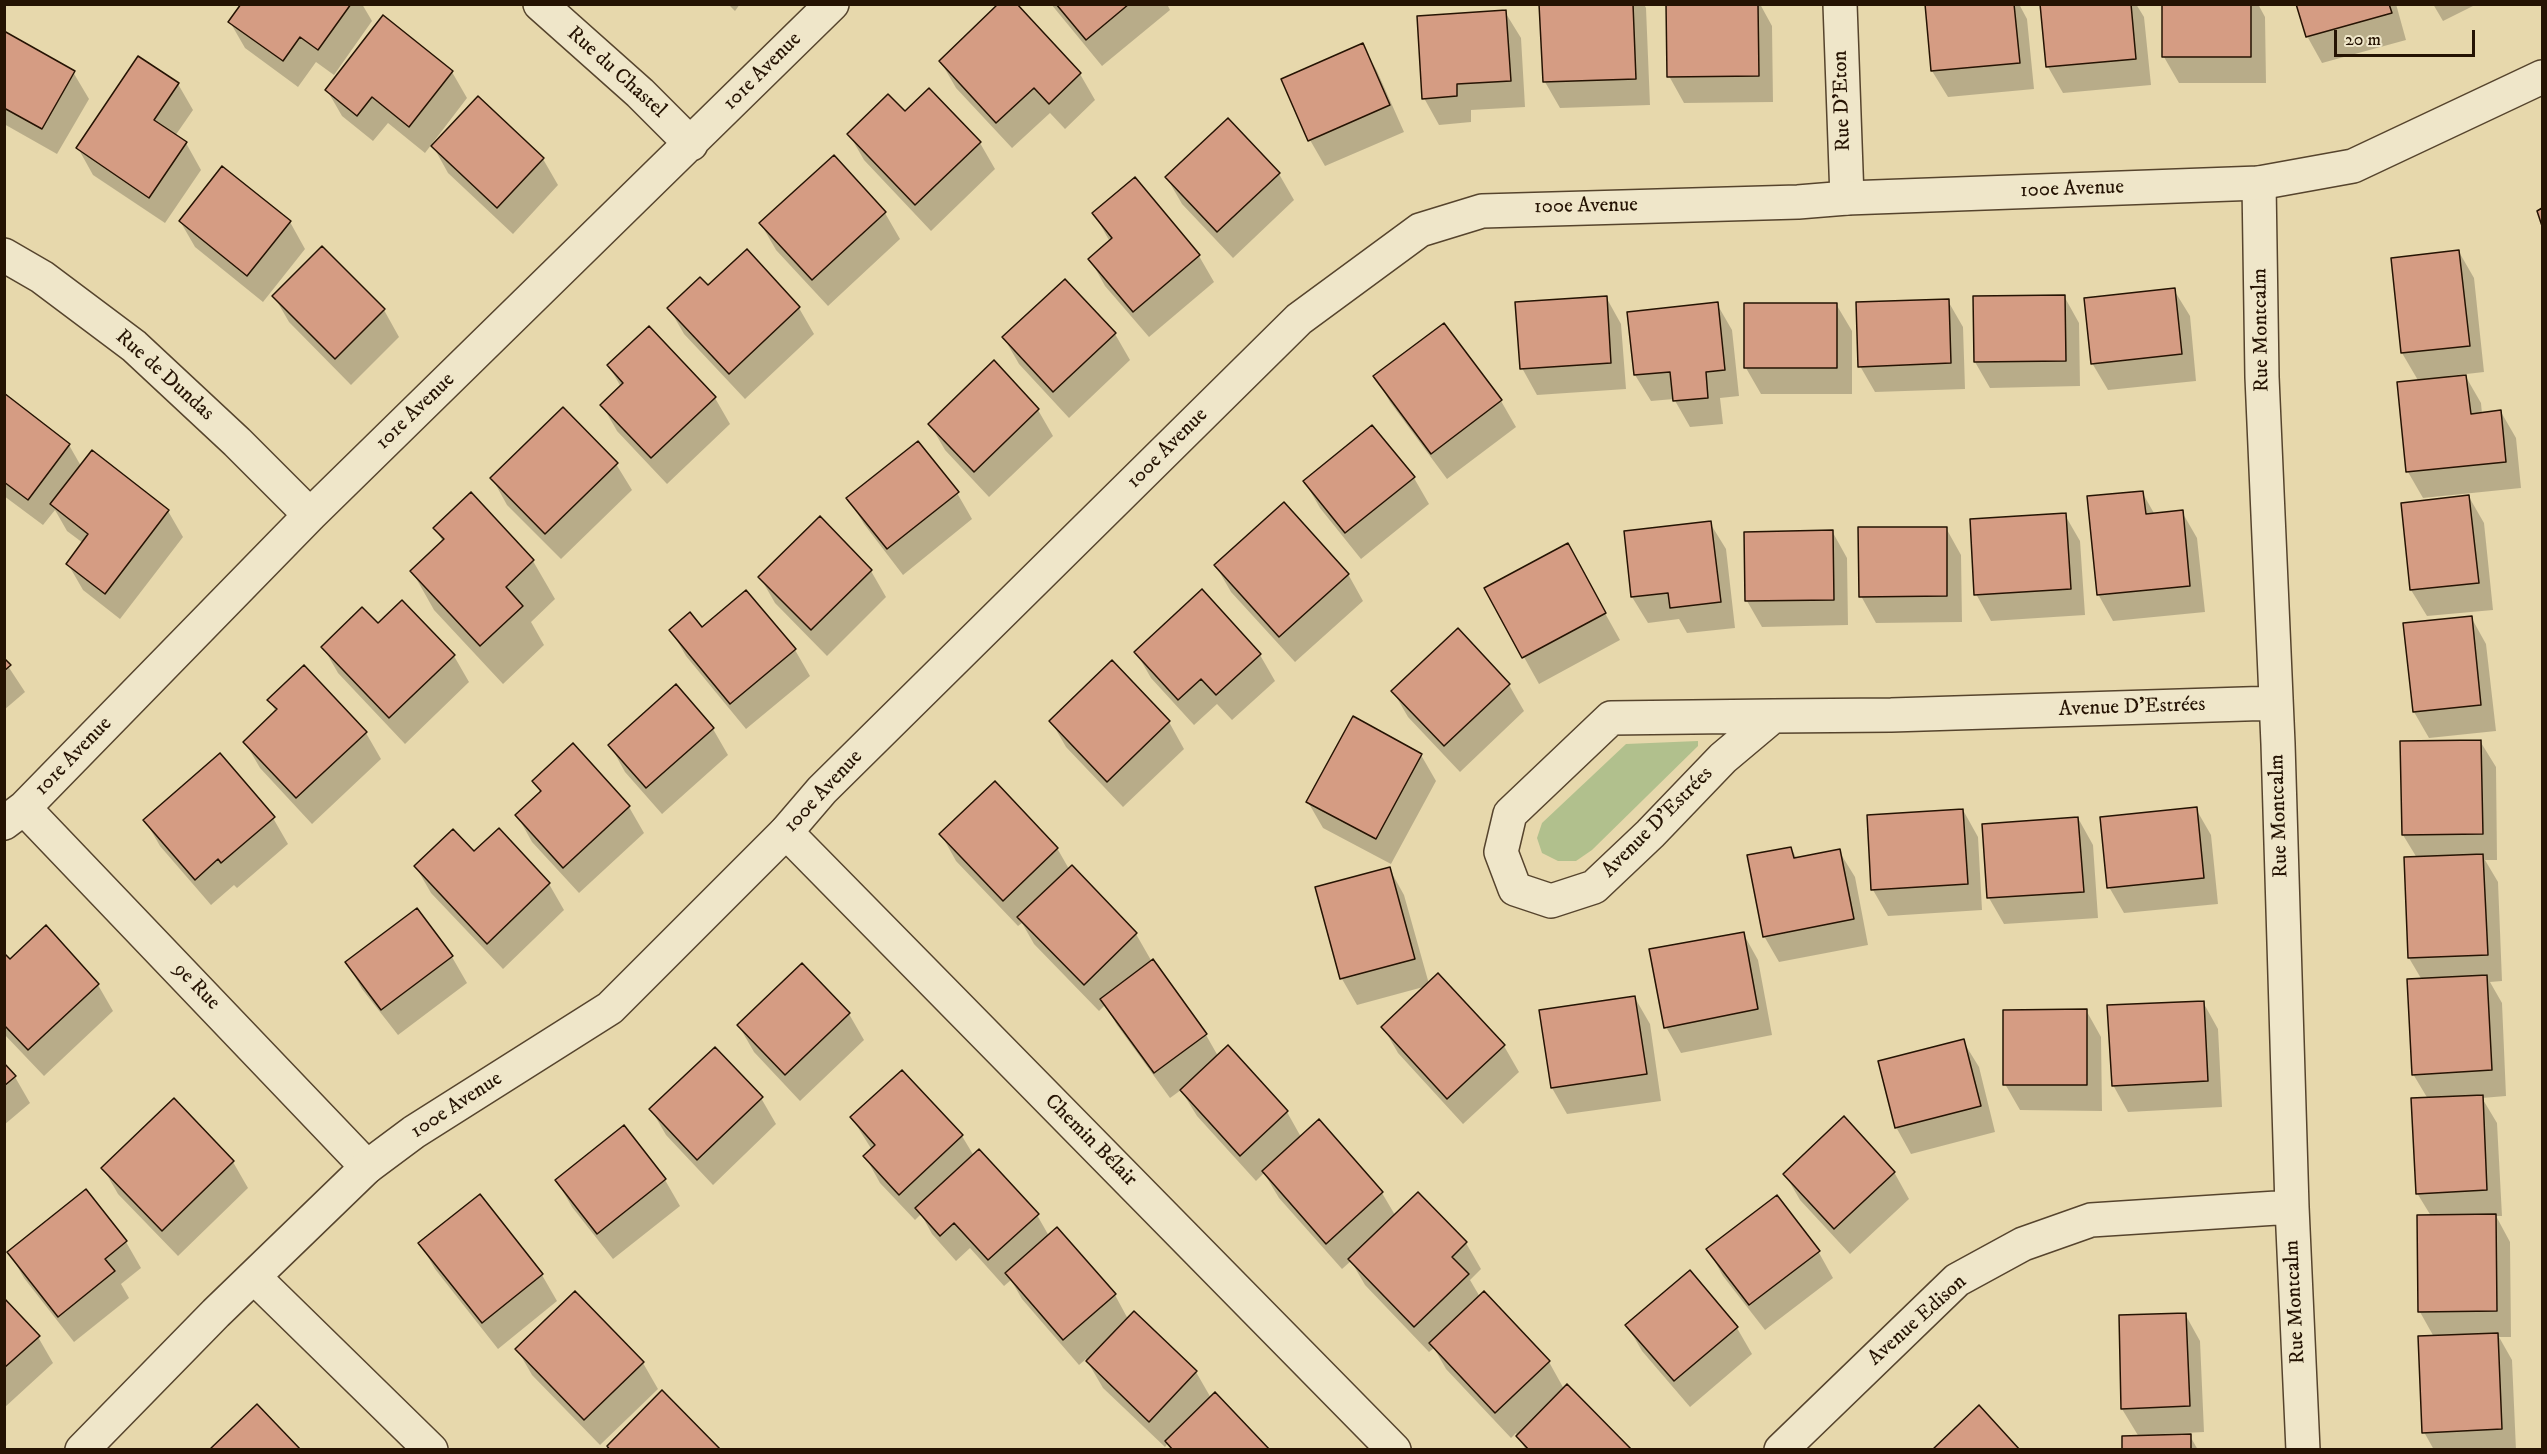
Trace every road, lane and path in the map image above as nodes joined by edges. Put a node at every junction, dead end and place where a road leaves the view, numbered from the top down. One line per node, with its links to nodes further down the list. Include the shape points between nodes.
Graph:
1 (540, 4): 5 (street, Rue du Chastel)
2 (832, 4): 5 (street, 101e Avenue)
3 (1840, 4): 7 (street, Rue D'Eton)
4 (2542, 76): 6 (street, 100e Avenue, via 2353,166)
5 (691, 144): 9 (street, 101e Avenue)
6 (2259, 183): 7 (street, 100e Avenue); 10 (street, Rue Montcalm, via 2262,377)
7 (1847, 198): 13 (street, 100e Avenue, via 1482,211 1420,230 1299,319 822,790)
8 (4, 255): 9 (street, Rue de Dundas, via 42,277 134,346)
9 (310, 515): 12 (street, 101e Avenue)
10 (2276, 703): 11 (street, Avenue D'Estrées); 15 (street, Rue Montcalm)
11 (1773, 716): 11 (street, Avenue D'Estrées, via 1611,718 1510,814 1501,852 1515,889 1551,901 1593,887 1723,758)
12 (14, 815): 14 (street, 9e Rue)
13 (786, 832): 14 (street, 100e Avenue, via 610,1008 414,1132); 19 (street, Chemin Bélair)
14 (367, 1167): 16 (street, 100e Avenue)
15 (2292, 1207): 20 (street, Avenue Edison, via 2091,1220 2023,1244 1957,1280); 21 (street, Rue Montcalm)
16 (254, 1277): 17 (street, 100e Avenue); 18 (street)
17 (82, 1449)
18 (431, 1449)
19 (1394, 1449)
20 (1781, 1449)
21 (2303, 1449)

